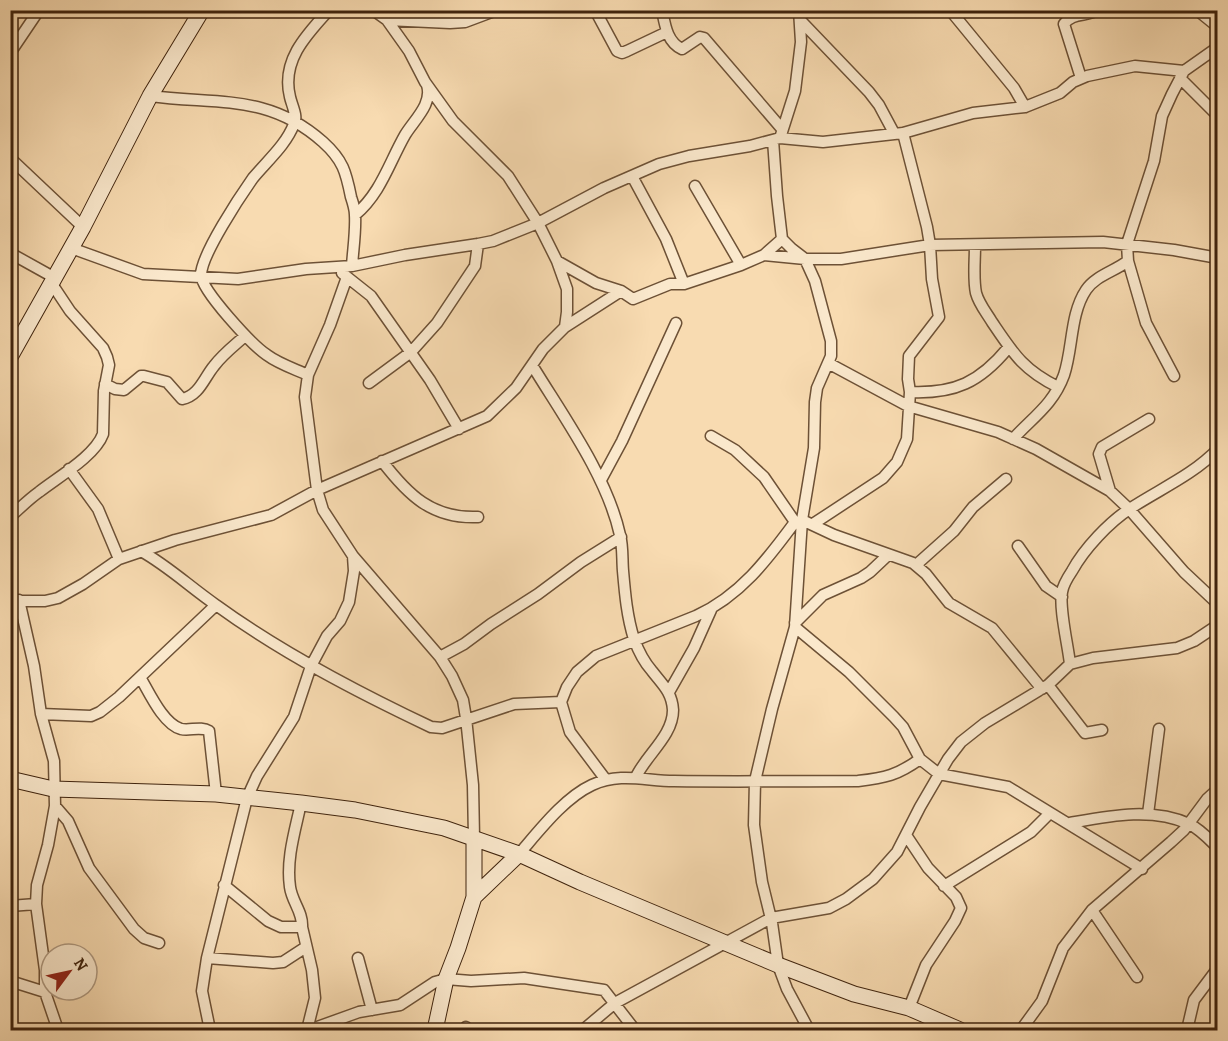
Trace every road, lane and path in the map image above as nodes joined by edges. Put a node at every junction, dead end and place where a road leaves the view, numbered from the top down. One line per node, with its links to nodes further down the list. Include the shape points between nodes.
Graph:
1 (39, 10): 19 (street)
2 (202, 10): 23 (street)
3 (329, 10): 26 (street, via 291,60 287,76)
4 (373, 10): 14 (street)
5 (425, 10): 15 (street)
6 (497, 10): 15 (street, via 465,22)
7 (595, 10): 17 (street, via 617,51 622,53)
8 (662, 10): 17 (street)
9 (950, 10): 24 (street)
10 (1098, 10): 12 (street)
11 (1197, 10): 16 (street)
12 (1079, 13): 21 (street, via 1064,24)
13 (801, 14): 27 (street, via 869,92); 28 (street, via 795,91)
14 (387, 20): 15 (street); 22 (street)
15 (423, 23)
16 (1218, 27)
17 (667, 32): 28 (street, via 682,49 704,38)
18 (1218, 47): 20 (street)
19 (10, 53)
20 (1182, 75): 21 (street, via 1135,66); 25 (street); 37 (street, via 1162,116 1154,161)
21 (1081, 78): 24 (street, via 1060,93)
22 (425, 82): 32 (street, via 429,92 425,105 380,188); 33 (street, via 453,121 508,176)
23 (150, 96): 26 (street, via 253,106); 34 (street)
24 (1025, 107): 27 (street, via 973,113)
25 (1218, 116)
26 (296, 121): 32 (street, via 341,161); 49 (street, via 229,214)
27 (898, 133): 28 (street, via 823,142); 38 (street)
28 (778, 136): 30 (street, via 750,146 659,164); 35 (street, via 777,196)
29 (11, 161): 34 (street)
30 (632, 176): 33 (street); 51 (street, via 666,239)
31 (695, 186): 47 (street)
32 (356, 215): 48 (street)
33 (538, 223): 36 (street); 45 (street)
34 (83, 227): 40 (street)
35 (782, 239): 42 (street); 44 (street)
36 (478, 244): 48 (street, via 405,255); 57 (street, via 477,259 468,278)
37 (1127, 244): 39 (street); 43 (street); 46 (street)
38 (930, 245): 39 (street); 44 (street, via 841,259); 66 (street, via 939,317 909,356)
39 (975, 246): 56 (street, via 975,291)
40 (71, 248): 49 (street, via 142,274); 50 (street)
41 (10, 253): 50 (street)
42 (764, 255): 44 (street); 47 (street)
43 (1218, 258)
44 (805, 259): 59 (street, via 830,331)
45 (557, 261): 52 (street, via 596,283); 54 (street, via 567,289)
46 (1128, 261): 62 (street, via 1146,323); 65 (street, via 1086,291)
47 (741, 265): 51 (street)
48 (350, 271): 49 (street, via 306,269 238,279); 57 (street); 61 (street)
49 (201, 275): 55 (street, via 208,291)
50 (54, 281): 58 (street); 64 (street, via 70,311 103,348 109,365)
51 (684, 284): 52 (street, via 670,284 633,299)
52 (621, 291): 54 (street)
53 (676, 323): 76 (street)
54 (565, 327): 60 (street)
55 (245, 336): 61 (street, via 269,357); 64 (street, via 187,398 182,399 167,382 144,376 124,390)
56 (1008, 348): 65 (street, via 1030,370); 66 (street, via 986,371 963,386)
57 (411, 352): 63 (street); 69 (street)
58 (10, 357)
59 (828, 363): 67 (street); 82 (street, via 817,388 814,448)
60 (532, 365): 69 (street, via 500,405); 76 (street)
61 (308, 375): 77 (street, via 305,397)
62 (1174, 376)
63 (369, 383)
64 (105, 384): 74 (street, via 101,441)
65 (1058, 387): 71 (street, via 1043,411)
66 (910, 392): 67 (street)
67 (908, 406): 71 (street); 82 (street, via 907,439 884,478)
68 (1149, 419): 78 (street, via 1102,447 1099,454)
69 (459, 429): 73 (street)
70 (711, 436): 82 (street, via 735,450 764,477)
71 (1013, 439): 78 (street)
72 (1218, 449): 79 (street, via 1171,485)
73 (382, 461): 77 (street); 81 (street, via 404,489 428,507 455,517)
74 (69, 469): 80 (street); 88 (street, via 98,509)
75 (1006, 479): 89 (street)
76 (601, 480): 83 (street)
77 (318, 490): 85 (street, via 271,515); 87 (street, via 323,510)
78 (1110, 491): 79 (street)
79 (1129, 509): 90 (street, via 1080,557 1062,589); 92 (street, via 1177,565)
80 (10, 517)
81 (478, 517)
82 (803, 522): 86 (street); 94 (street, via 753,576); 95 (street)
83 (621, 537): 97 (street, via 628,616); 98 (street)
84 (1018, 546): 90 (street, via 1046,586)
85 (141, 551): 88 (street); 93 (street)
86 (888, 555): 89 (street); 95 (street, via 861,578 823,595)
87 (353, 556): 98 (street); 100 (street, via 349,602)
88 (119, 559): 91 (street, via 58,598)
89 (916, 565): 102 (street, via 949,603 992,628)
90 (1062, 597): 99 (street)
91 (15, 601): 105 (street, via 34,666)
92 (1218, 604)
93 (216, 605): 100 (street); 101 (street)
94 (711, 610): 97 (street); 103 (street)
95 (795, 625): 109 (street, via 894,717); 114 (street)
96 (1218, 625): 99 (street, via 1177,648 1093,657)
97 (635, 640): 103 (street, via 651,670); 104 (street, via 597,656 570,680)
98 (440, 657): 106 (street, via 463,700)
99 (1070, 664): 102 (street)
100 (311, 666): 106 (street, via 431,727 441,728); 118 (street, via 294,717)
101 (140, 677): 105 (street, via 91,716); 117 (street, via 166,718 179,729 209,731)
102 (1045, 687): 108 (street, via 1085,733); 110 (street, via 961,742)
103 (669, 692): 111 (street, via 672,720)
104 (561, 702): 106 (street, via 514,704); 113 (street, via 570,732)
105 (41, 714): 115 (street, via 54,761)
106 (466, 718): 126 (street)
107 (1159, 729): 122 (street)
108 (1102, 730)
109 (920, 759): 110 (street); 114 (street, via 904,771 877,779)
110 (939, 774): 121 (street, via 1008,787); 125 (street)
111 (636, 777): 113 (street); 114 (street, via 671,782)
112 (10, 779): 115 (street)
113 (606, 780): 128 (street, via 570,800)
114 (754, 781): 136 (street, via 754,825)
115 (53, 789): 117 (street); 120 (street)
116 (1218, 789): 124 (street)
117 (216, 794): 118 (street)
118 (247, 798): 119 (street); 130 (street)
119 (301, 804): 126 (street, via 355,810); 137 (street, via 290,850 290,885 303,918)
120 (55, 806): 133 (street); 139 (street, via 68,821 89,868 134,929)
121 (1050, 813): 123 (street); 131 (street, via 1031,832)
122 (1148, 814): 123 (street); 124 (street)
123 (1070, 824): 129 (street)
124 (1189, 824): 127 (street); 129 (street)
125 (906, 835): 131 (street); 136 (street, via 873,879 846,899 829,908)
126 (474, 838): 128 (street); 132 (street)
127 (1218, 848)
128 (519, 854): 132 (street); 140 (street)
129 (1142, 869): 135 (street)
130 (224, 885): 137 (street, via 268,921 281,927); 142 (street)
131 (944, 886): 152 (street, via 960,903 960,911 926,965)
132 (474, 897): 147 (street)
133 (36, 904): 134 (street); 138 (street)
134 (10, 906)
135 (1092, 910): 146 (street); 162 (street, via 1063,948 1042,1001)
136 (771, 918): 140 (street); 144 (street)
137 (302, 927): 141 (street)
138 (41, 942)
139 (159, 943)
140 (723, 943): 144 (street); 151 (street)
141 (306, 947): 142 (street, via 283,962); 156 (street, via 315,998)
142 (207, 958): 155 (street, via 202,991)
143 (358, 958): 153 (street)
144 (778, 965): 152 (street, via 854,994); 160 (street)
145 (1218, 968): 163 (street, via 1194,1000)
146 (1137, 977)
147 (446, 979): 151 (street, via 549,981 604,990); 153 (street, via 400,1005); 157 (street)
148 (10, 981): 149 (street)
149 (39, 990)
150 (48, 1002): 154 (street)
151 (615, 1003): 158 (street); 159 (street)
152 (909, 1008): 161 (street)
153 (372, 1010): 156 (street)
154 (58, 1030)
155 (210, 1030)
156 (308, 1030)
157 (435, 1030)
158 (583, 1030)
159 (635, 1030)
160 (809, 1030)
161 (960, 1030)
162 (1021, 1030)
163 (1187, 1030)

